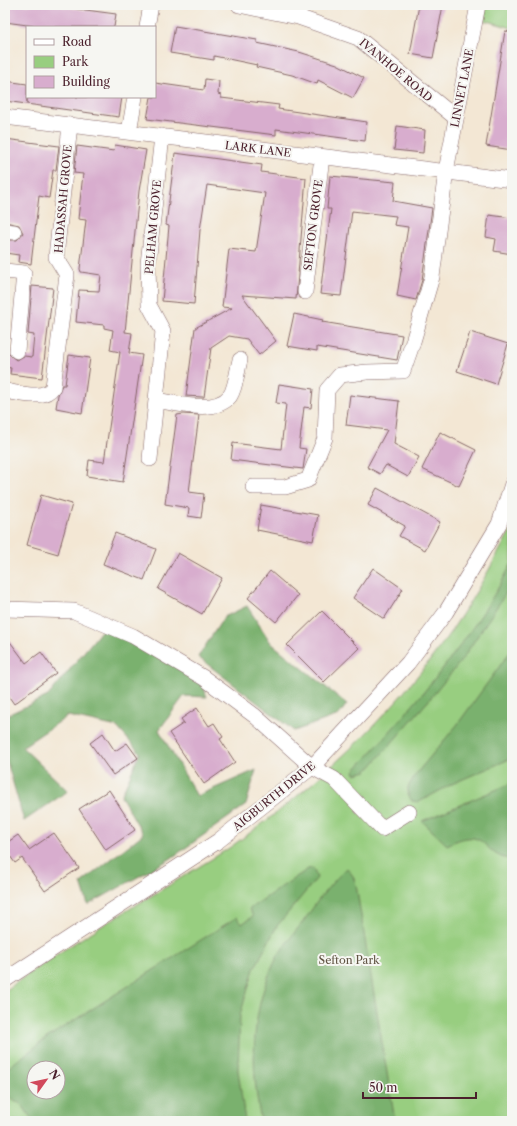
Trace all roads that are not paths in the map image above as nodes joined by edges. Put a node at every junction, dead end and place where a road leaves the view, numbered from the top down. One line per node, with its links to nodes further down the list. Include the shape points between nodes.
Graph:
1 (151, 5): 5 (street)
2 (239, 5): 4 (street, IVANHOE ROAD)
3 (478, 5): 8 (street, LINNET LANE)
4 (299, 11): 8 (street, IVANHOE ROAD, via 358,38)
5 (147, 26)
6 (135, 98): 10 (street)
7 (5, 117): 9 (street, LARK LANE)
8 (456, 118): 13 (street, LINNET LANE)
9 (70, 125): 10 (street, LARK LANE); 19 (street, HADASSAH GROVE, via 56,256 67,275 53,387 49,393 43,395)
10 (129, 132): 11 (street, LARK LANE)
11 (162, 136): 12 (street, LARK LANE); 20 (street, PELHAM GROVE, via 148,264 149,305 163,331)
12 (322, 157): 13 (street, LARK LANE); 16 (street, SEFTON GROVE)
13 (446, 171): 14 (street, LARK LANE); 23 (street, LINNET LANE, via 432,277 403,371 340,375 327,390 325,438 308,480 285,487)
14 (512, 180)
15 (5, 271): 17 (street, via 24,273)
16 (305, 292)
17 (17, 351)
18 (240, 360): 20 (street, via 230,395 222,402 204,408)
19 (5, 391)
20 (156, 400): 21 (street, PELHAM GROVE)
21 (150, 459)
22 (512, 484): 25 (street, AIGBURTH DRIVE, via 499,524 446,612 408,663)
23 (253, 487)
24 (5, 609): 25 (street, via 74,610 133,636 204,678 255,716)
25 (312, 767): 26 (street, via 334,779 382,829); 27 (street, AIGBURTH DRIVE, via 218,841)
26 (410, 812)
27 (5, 980)

